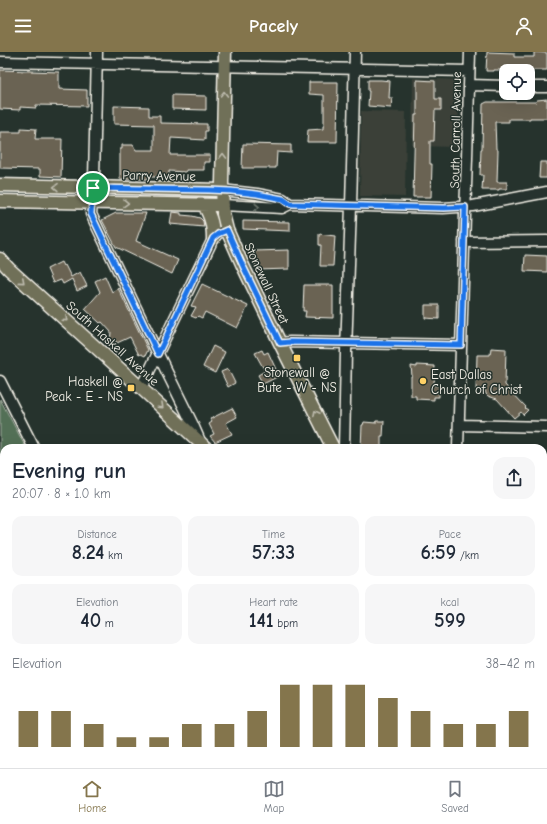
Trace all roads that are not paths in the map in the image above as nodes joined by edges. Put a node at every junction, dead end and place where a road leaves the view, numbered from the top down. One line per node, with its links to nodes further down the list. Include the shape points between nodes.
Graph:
1 (97, 52): 6 (street)
2 (225, 52): 7 (main road, Stonewall Street)
3 (355, 52): 8 (street)
4 (470, 52): 9 (street, South Carroll Avenue)
5 (0, 62): 6 (street)
6 (96, 63): 7 (street); 15 (street)
7 (225, 66): 8 (street); 16 (main road, Stonewall Street, one-way to 7)
8 (354, 69): 9 (street); 23 (street)
9 (469, 71): 10 (street, South Carroll Avenue)
10 (469, 86): 11 (street); 24 (street, South Carroll Avenue)
11 (499, 86)
12 (535, 86): 13 (street)
13 (547, 87)
14 (0, 185): 15 (main road, Parry Avenue, one-way to 14)
15 (93, 188): 16 (main road, Parry Avenue); 19 (street)
16 (222, 190): 20 (street, Parry Avenue, via 283,199); 22 (main road, Stonewall Street)
17 (547, 192): 24 (street, Parry Avenue)
18 (0, 200): 19 (main road, Parry Avenue)
19 (92, 202): 21 (main road, Parry Avenue, one-way to 21); 33 (street, via 91,214)
20 (290, 204): 22 (street, Parry Avenue, one-way to 20, via 282,208); 23 (street, Parry Avenue)
21 (204, 205): 22 (main road, Parry Avenue); 26 (main road, via 212,220)
22 (223, 205): 25 (main road, Stonewall Street)
23 (351, 206): 24 (street, Parry Avenue); 31 (street)
24 (465, 207): 28 (street, South Carroll Avenue)
25 (227, 230): 26 (street); 30 (main road, Stonewall Street)
26 (213, 238): 33 (street)
27 (547, 241): 28 (street)
28 (464, 242): 32 (street, South Carroll Avenue)
29 (0, 259): 35 (main road, South Haskell Avenue, one-way to 35)
30 (280, 343): 31 (street); 41 (main road, Stonewall Street, one-way to 30)
31 (347, 343): 32 (street); 42 (street)
32 (461, 345): 36 (street, South Carroll Avenue)
33 (158, 354): 35 (street); 39 (street)
34 (0, 381): 38 (street)
35 (142, 388): 40 (main road, South Haskell Avenue, one-way to 40)
36 (459, 425): 37 (street); 43 (street, South Carroll Avenue)
37 (547, 427)
38 (32, 444)
39 (202, 444)
40 (202, 444)
41 (331, 444)
42 (344, 444)
43 (458, 444)

